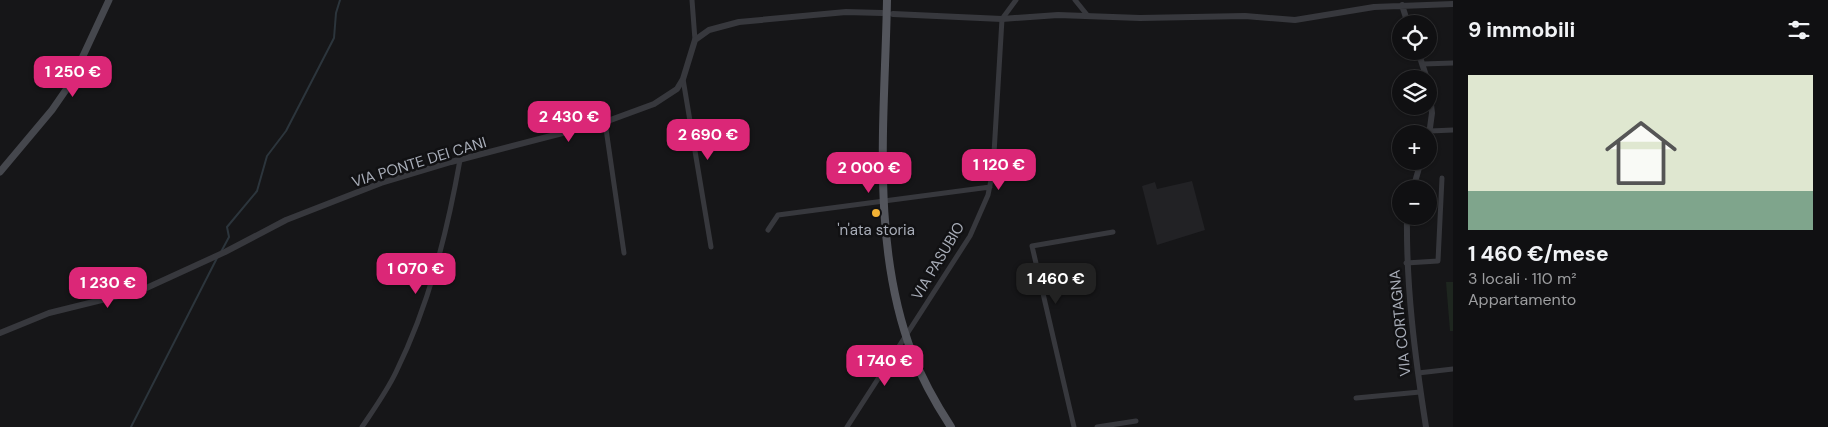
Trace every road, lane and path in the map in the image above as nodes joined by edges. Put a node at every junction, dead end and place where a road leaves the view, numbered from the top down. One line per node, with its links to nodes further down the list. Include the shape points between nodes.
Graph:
1 (109, 0): 24 (main road, via 70,84)
2 (692, 0): 14 (street)
3 (887, 0): 27 (main road)
4 (1016, 0): 13 (street)
5 (1075, 0): 12 (street)
6 (1373, 4): 8 (street); 12 (street, via 1294,20 1245,16)
7 (1453, 4): 8 (street)
8 (1402, 5): 11 (street)
9 (882, 13): 14 (street, via 846,12 739,22 709,30)
10 (893, 14): 13 (street)
11 (1405, 15)
12 (1088, 16): 13 (street)
13 (1002, 19): 26 (street, VIA PASUBIO)
14 (695, 40): 19 (street, VIA PONTE DEI CANI)
15 (1421, 60): 17 (street)
16 (1453, 63): 17 (street)
17 (1423, 64): 18 (street)
18 (1425, 70)
19 (683, 79): 20 (street, VIA PONTE DEI CANI, via 664,99); 31 (street)
20 (605, 122): 23 (street, VIA PONTE DEI CANI); 32 (street)
21 (1453, 130): 22 (street)
22 (1437, 132)
23 (460, 160): 34 (street, VIA PONTE DEI CANI, via 382,184 286,220 226,252 142,290 49,313); 41 (street, via 445,241 434,277 396,372)
24 (0, 172)
25 (1442, 178): 33 (street, via 1438,261)
26 (990, 187): 27 (street); 35 (street, VIA PASUBIO, via 970,236)
27 (884, 202): 29 (street, via 778,215); 35 (main road, via 890,268)
28 (1407, 225): 33 (street, VIA CORTAGNA)
29 (768, 230)
30 (1114, 232): 44 (street, via 1032,246)
31 (711, 247)
32 (624, 253)
33 (1406, 262): 37 (street, VIA CORTAGNA)
34 (0, 333)
35 (907, 336): 42 (street, VIA PASUBIO); 43 (main road, via 926,383)
36 (1453, 369): 37 (street)
37 (1418, 373): 38 (street, VIA CORTAGNA)
38 (1420, 392): 39 (street); 46 (street, VIA CORTAGNA)
39 (1356, 398)
40 (1136, 421): 45 (street)
41 (362, 427)
42 (846, 427)
43 (951, 427)
44 (1074, 427)
45 (1097, 427)
46 (1426, 427)

